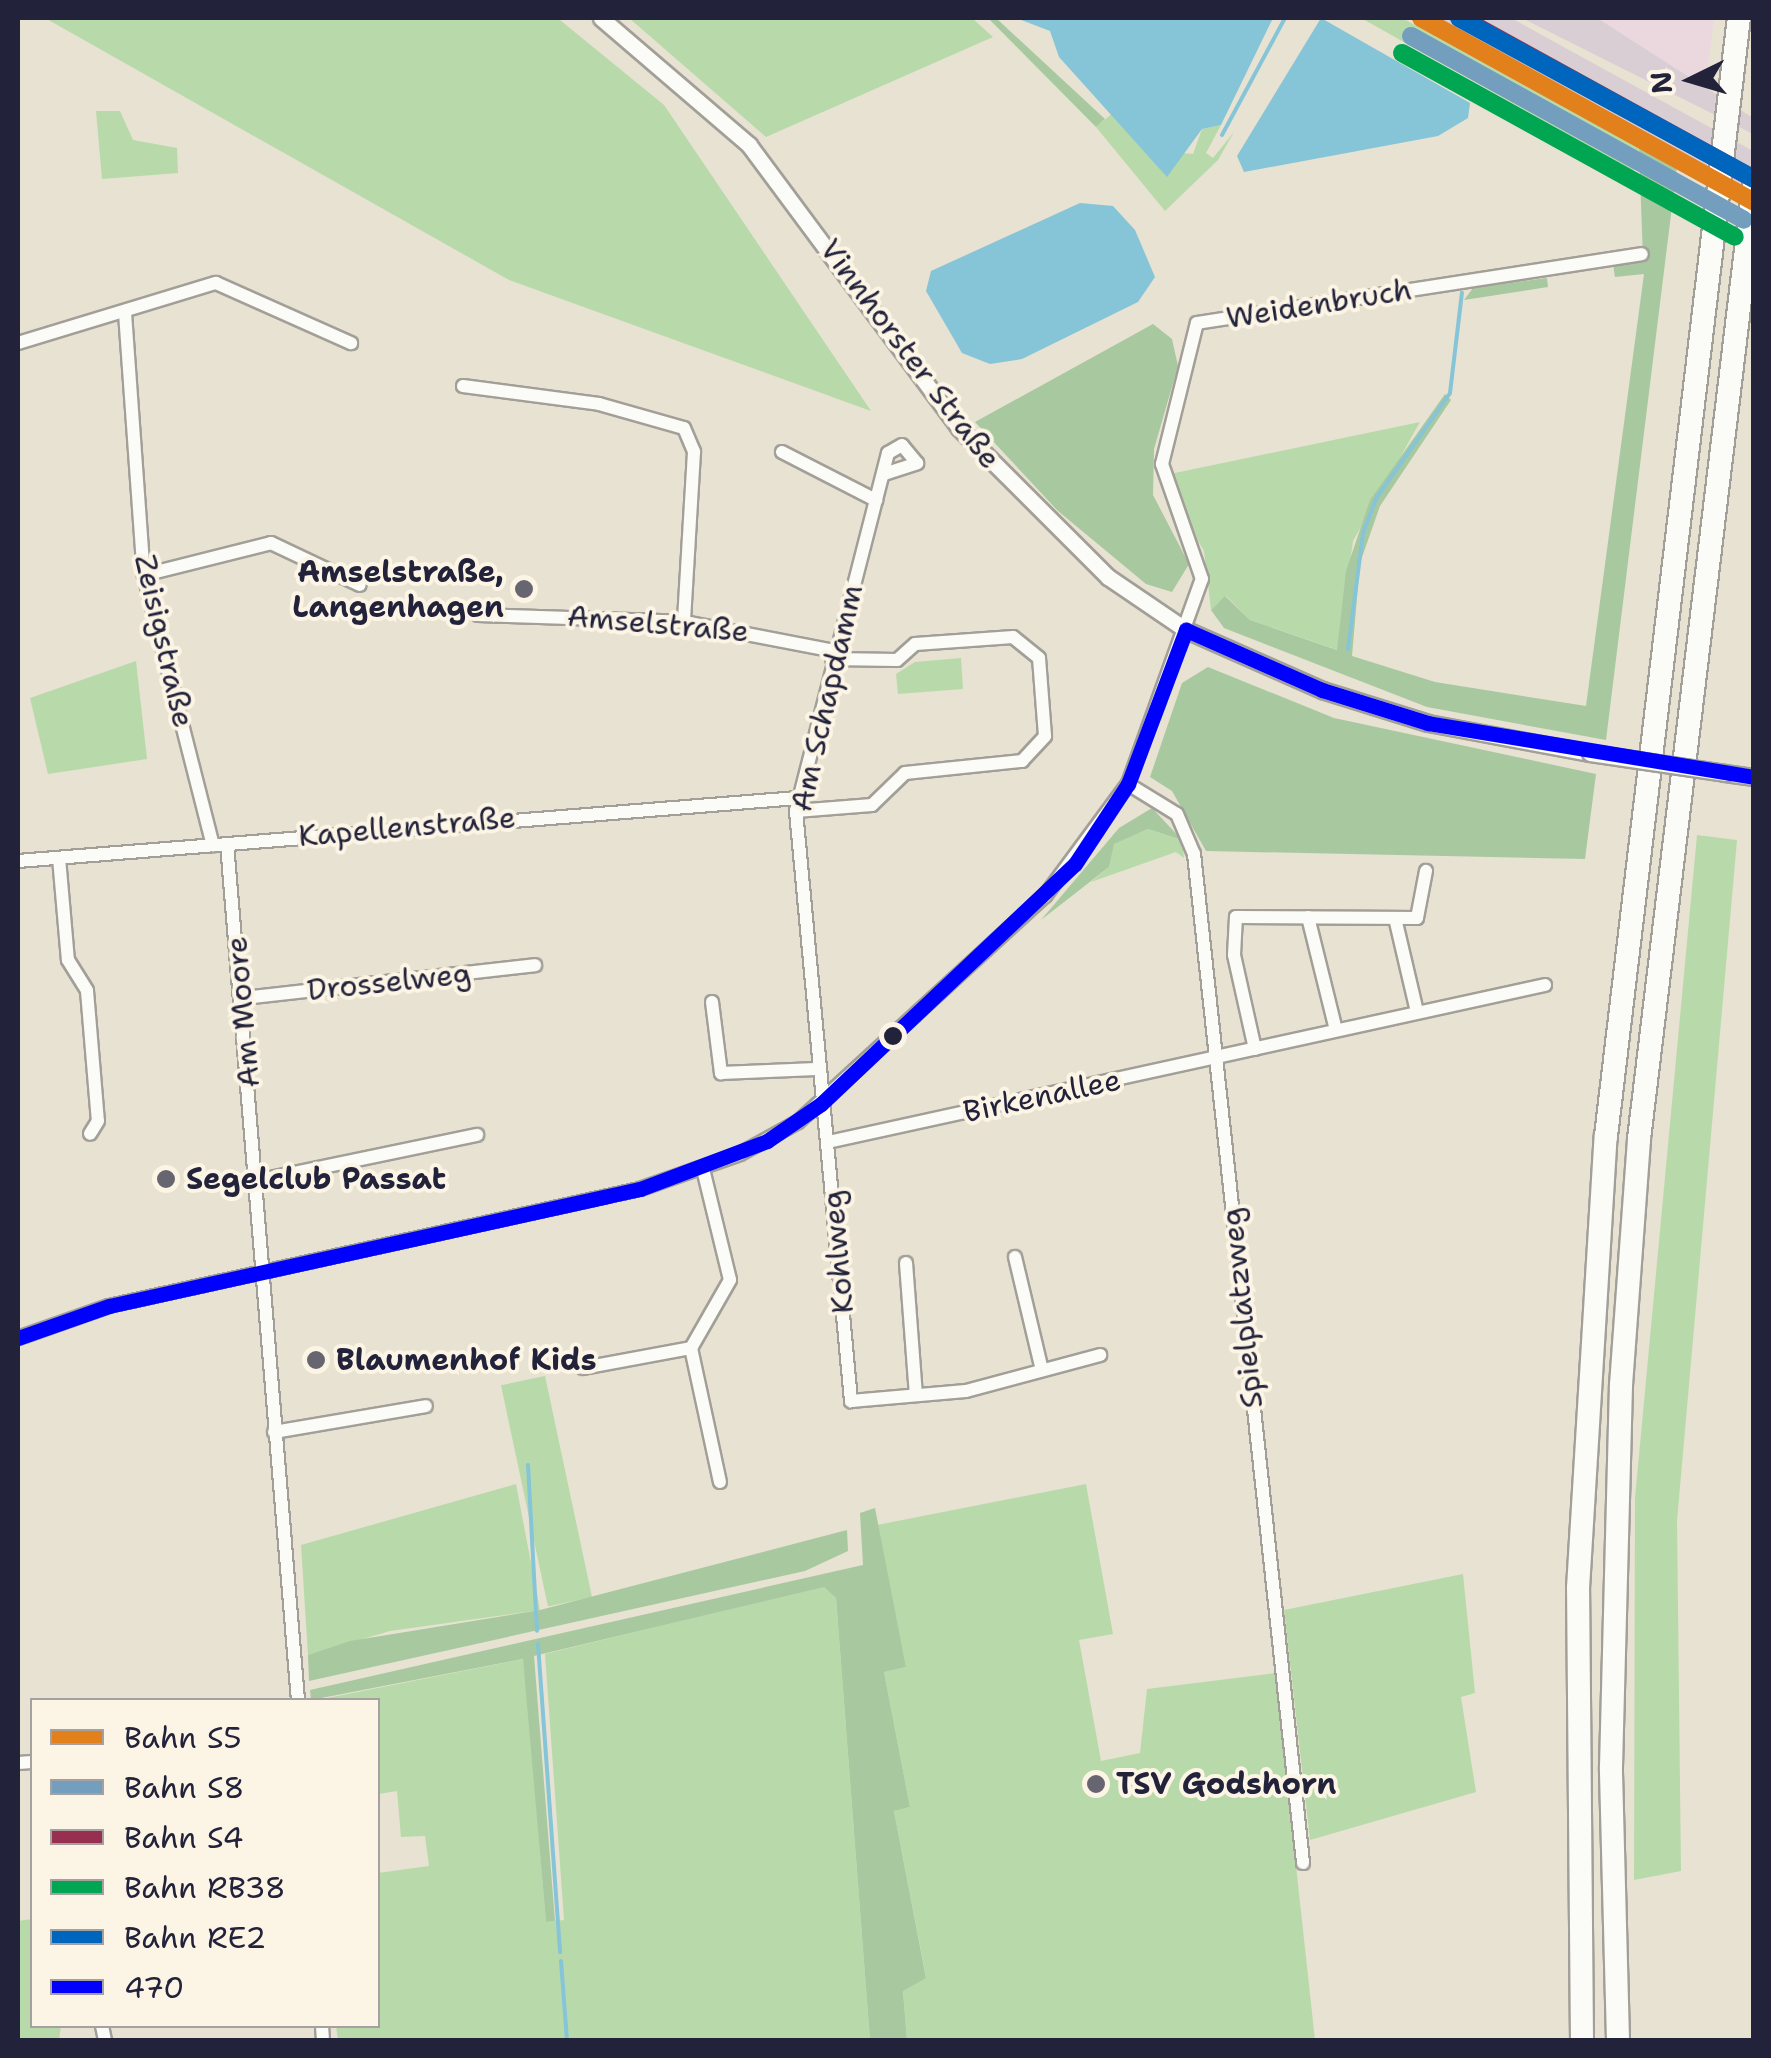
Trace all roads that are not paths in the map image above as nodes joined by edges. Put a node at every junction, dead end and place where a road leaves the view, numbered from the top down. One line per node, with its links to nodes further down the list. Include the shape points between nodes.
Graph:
1 (601, 18): 16 (street, Vinnhorster Straße, via 681,78 771,170 959,428 1024,500 1108,577)
2 (1739, 18): 56 (highway, via 1604,1155 1578,1588)
3 (1754, 183): 57 (highway, via 1640,1140 1622,1366 1612,1607)
4 (1642, 254): 16 (street, Weidenbruch, via 1197,323 1162,464 1172,513 1200,564)
5 (125, 314): 6 (street); 7 (street, via 228,284); 12 (street, Zeisigstraße)
6 (18, 343)
7 (351, 343)
8 (463, 386): 15 (street, via 599,404 684,428 694,452)
9 (782, 452): 11 (street)
10 (884, 474): 11 (street, Am Schapdamm)
11 (876, 500): 17 (street, Am Schapdamm)
12 (144, 575): 13 (street, via 271,543); 21 (street, Zeisigstraße)
13 (360, 585)
14 (478, 615): 15 (street, Amselstraße)
15 (684, 622): 17 (street, Amselstraße)
16 (1186, 630): 18 (street, Vinnhorster Straße, bridge, via 1364,705 1590,752); 19 (street)
17 (833, 655): 20 (street, Am Schapdamm); 20 (street, Amselstraße, via 898,660 915,644 1014,637 1039,658 1045,736 1022,762 905,772 872,805)
18 (1754, 777)
19 (1128, 784): 34 (street, Spielplatzweg, via 1177,814 1188,832); 36 (street, via 1075,864)
20 (796, 805): 21 (street, Kapellenstraße); 35 (street, Am Schapdamm)
21 (220, 844): 22 (street, Kapellenstraße); 29 (street, Am Moore)
22 (59, 858): 23 (street, Kapellenstraße); 37 (street, via 68,960 87,991 98,1121)
23 (18, 861)
24 (1426, 871): 26 (street, via 1423,916)
25 (1308, 917): 26 (street); 32 (street); 33 (street, via 1236,918 1234,955)
26 (1396, 918): 31 (street)
27 (535, 965): 29 (street, Drosselweg)
28 (1546, 985): 31 (street, Birkenallee)
29 (243, 998): 41 (street, Am Moore)
30 (712, 1002): 35 (street, via 721,1073)
31 (1417, 1012): 32 (street, Birkenallee)
32 (1336, 1030): 33 (street, Birkenallee)
33 (1255, 1048): 34 (street, Birkenallee)
34 (1214, 1058): 39 (street, Birkenallee); 55 (street, Spielplatzweg)
35 (816, 1068): 36 (street, Am Schapdamm)
36 (821, 1104): 39 (street, Kohlweg); 40 (street)
37 (90, 1134)
38 (477, 1135): 41 (street)
39 (828, 1142): 50 (street, Kohlweg, via 852,1401)
40 (703, 1170): 44 (street); 46 (street, via 730,1280)
41 (256, 1182): 44 (street, Am Moore)
42 (1015, 1258): 49 (street)
43 (906, 1263): 50 (street)
44 (261, 1275): 45 (street, via 109,1306); 52 (street, Am Moore)
45 (18, 1338)
46 (690, 1348): 48 (street); 53 (street)
47 (1100, 1355): 49 (street)
48 (583, 1368)
49 (1042, 1370): 50 (street)
50 (916, 1395)
51 (426, 1406): 52 (street)
52 (274, 1432): 54 (street, Am Moore)
53 (720, 1482)
54 (298, 1698)
55 (1303, 1863)
56 (1583, 2039)
57 (1618, 2040)

